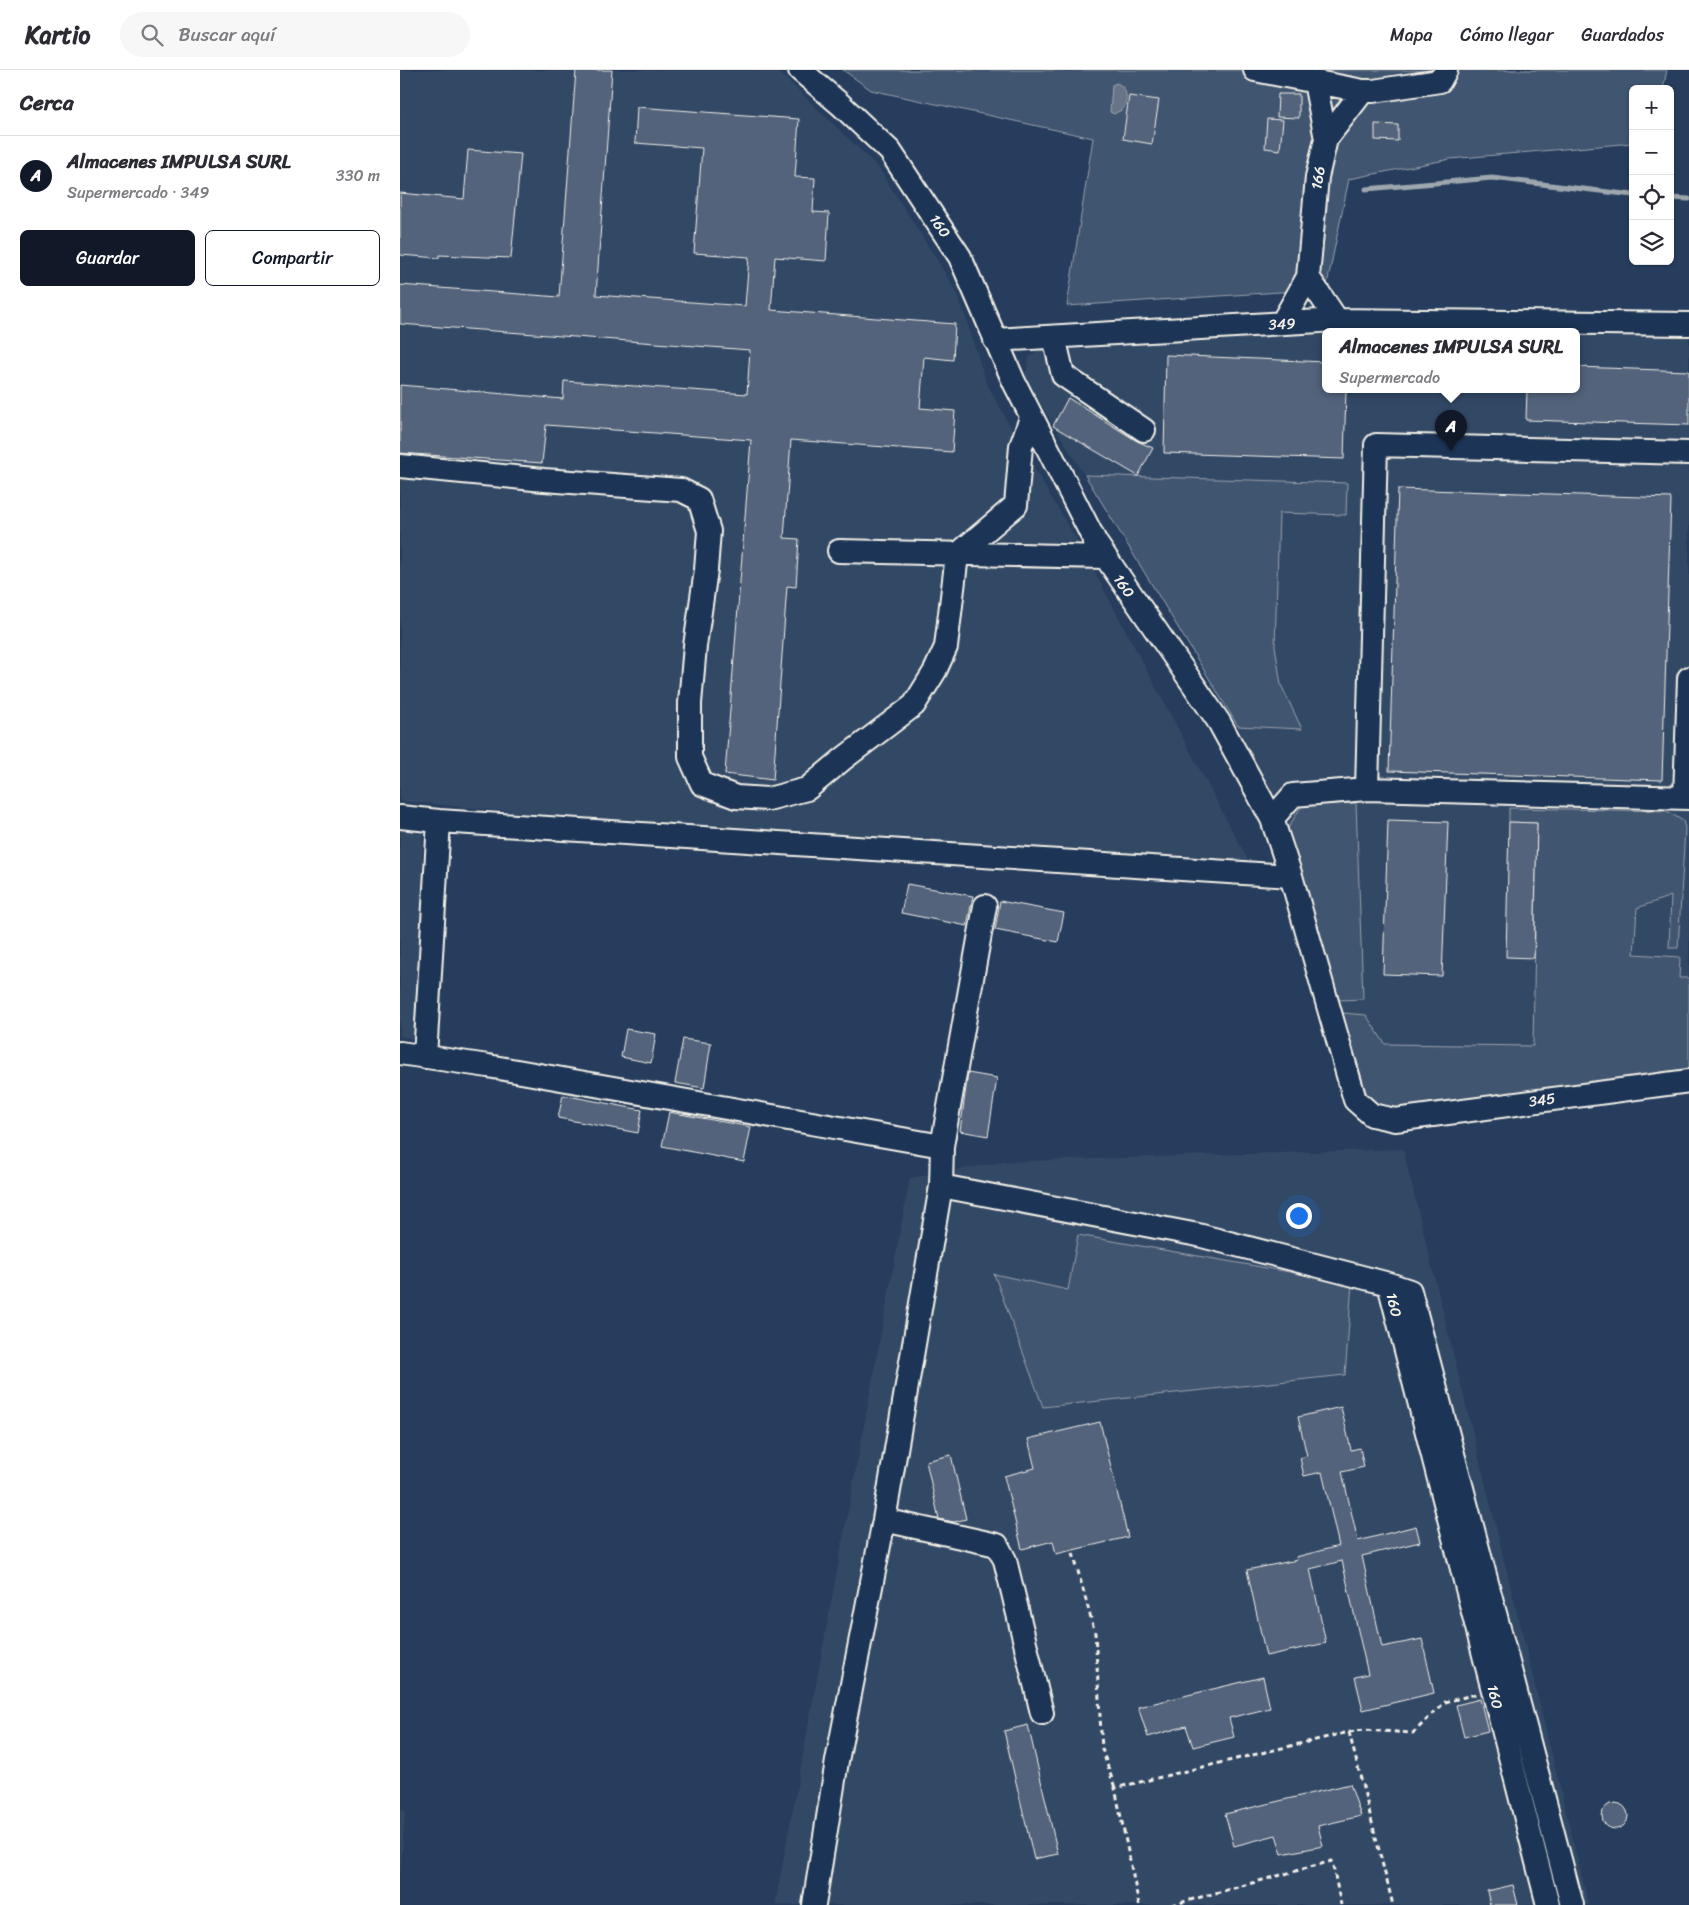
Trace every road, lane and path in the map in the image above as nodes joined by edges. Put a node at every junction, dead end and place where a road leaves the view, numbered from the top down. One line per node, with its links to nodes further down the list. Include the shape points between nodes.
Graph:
1 (800, 70): 12 (street, 160, via 890,151 960,257)
2 (1255, 70): 4 (street)
3 (1443, 76): 5 (street)
4 (1315, 82): 5 (street); 6 (street)
5 (1363, 91): 6 (street, 166)
6 (1326, 139): 7 (street, 166, via 1317,177)
7 (1308, 277): 8 (street); 9 (street, 166)
8 (1337, 320): 9 (street, 349); 10 (street, 349)
9 (1282, 324): 11 (street, 349)
10 (1689, 324)
11 (1054, 337): 12 (street, 349); 14 (street, via 1063,375)
12 (995, 340): 13 (street, 160)
13 (1031, 418): 18 (street, via 1021,446 1016,505); 19 (street, 160)
14 (1144, 430)
15 (1689, 453): 21 (street, via 1376,444)
16 (400, 466): 18 (street, via 681,490 699,499 709,531 690,703 690,757 702,784 736,797 768,799 807,789 914,705 946,647)
17 (839, 551): 18 (street)
18 (957, 555): 19 (street)
19 (1104, 557): 24 (street, 160, via 1219,722)
20 (1689, 678): 22 (street)
21 (1366, 789): 22 (street); 24 (street, via 1293,795)
22 (1687, 798)
23 (400, 817): 25 (street)
24 (1272, 819): 26 (street, 160)
25 (439, 821): 26 (street); 29 (street)
26 (1291, 876): 31 (street, 160, via 1355,1100 1372,1115)
27 (985, 906): 32 (street)
28 (400, 1053): 29 (street)
29 (425, 1057): 32 (street)
30 (1689, 1081): 31 (street, 345)
31 (1395, 1120)
32 (942, 1146): 33 (street)
33 (941, 1186): 34 (street, via 1198,1235); 35 (street)
34 (1389, 1284): 37 (street, 160); 47 (street, 160, via 1410,1291)
35 (884, 1520): 38 (street, via 997,1545 1006,1560); 41 (street, via 837,1761)
36 (1073, 1554): 40 (path, via 1095,1633 1102,1750)
37 (1493, 1689): 39 (path, via 1445,1702 1413,1733); 46 (street, 160)
38 (1042, 1713)
39 (1349, 1732): 40 (path); 45 (path)
40 (1115, 1788): 42 (path)
41 (814, 1905)
42 (1139, 1905)
43 (1172, 1905): 44 (path, via 1332,1861)
44 (1341, 1905)
45 (1393, 1905)
46 (1548, 1905)
47 (1572, 1905)

